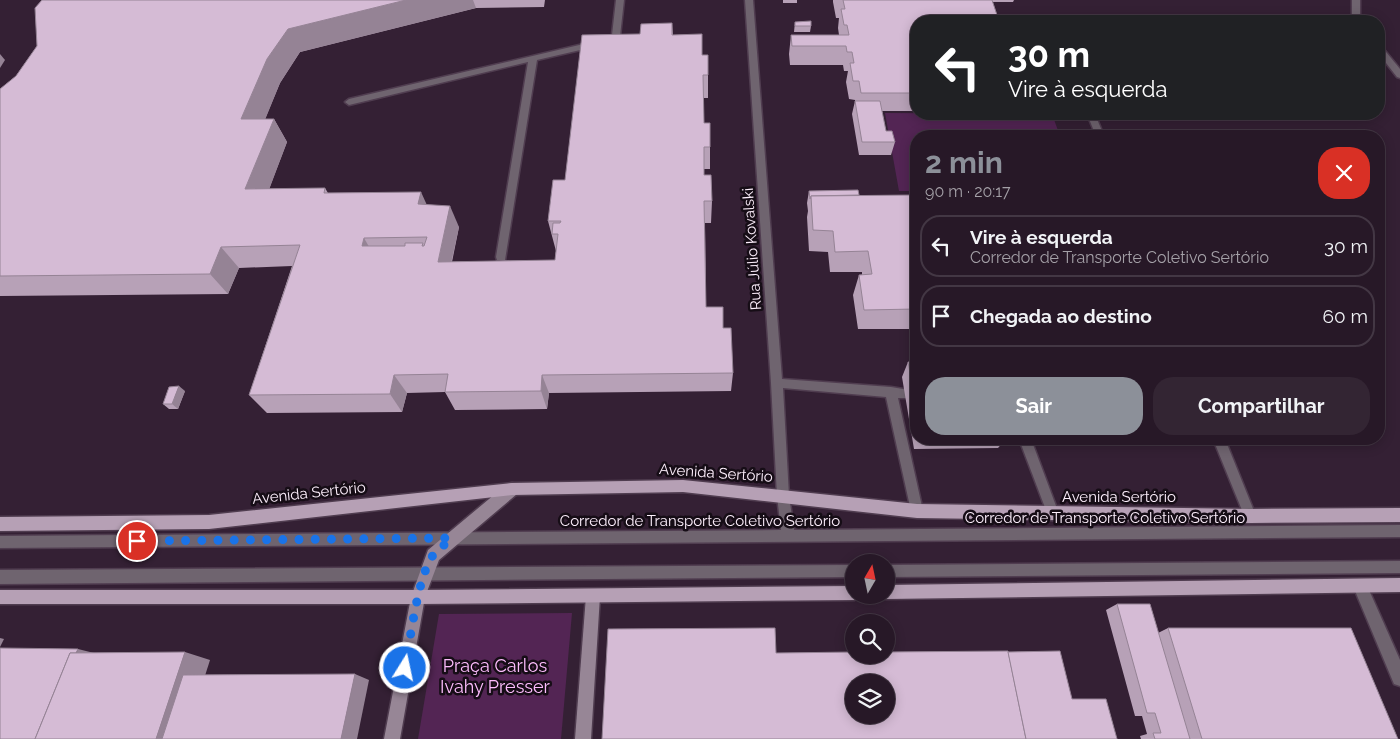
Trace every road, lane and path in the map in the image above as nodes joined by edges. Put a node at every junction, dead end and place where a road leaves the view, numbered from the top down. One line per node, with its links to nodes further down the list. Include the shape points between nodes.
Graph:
1 (620, 0): 6 (lane, via 616,36 612,40)
2 (749, 0): 10 (lane, Rua Júlio Kovalski)
3 (1356, 0): 4 (lane)
4 (1356, 15)
5 (1385, 56): 7 (lane)
6 (532, 60): 8 (lane); 9 (lane)
7 (1400, 75)
8 (349, 102)
9 (500, 257)
10 (777, 383): 11 (lane); 16 (lane, Rua Júlio Kovalski)
11 (892, 392): 12 (lane); 17 (lane)
12 (905, 394)
13 (1027, 445): 18 (lane)
14 (1221, 445): 20 (lane)
15 (512, 489): 16 (main road, Avenida Sertório, via 683,486); 21 (main road, Avenida Sertório, via 209,522); 24 (main road)
16 (783, 496): 17 (main road, Avenida Sertório); 23 (lane, Rua Júlio Kovalski)
17 (917, 511): 18 (main road, Avenida Sertório)
18 (1053, 514): 20 (main road, Avenida Sertório)
19 (1400, 514): 20 (main road, Avenida Sertório)
20 (1250, 516)
21 (0, 524)
22 (1400, 531): 23 (lane, Corredor de Transporte Coletivo Sertório)
23 (788, 536): 24 (lane, Corredor de Transporte Coletivo Sertório)
24 (451, 538): 25 (lane, Corredor de Transporte Coletivo Sertório); 30 (main road, via 433,555)
25 (0, 542)
26 (1352, 567): 27 (lane); 29 (lane); 33 (lane)
27 (1400, 567)
28 (845, 571): 30 (lane)
29 (895, 571)
30 (425, 575): 31 (lane); 38 (main road)
31 (0, 576)
32 (1400, 585): 33 (main road)
33 (1360, 586): 35 (main road); 39 (street)
34 (845, 592): 36 (main road)
35 (895, 592)
36 (593, 596): 38 (main road); 41 (main road)
37 (0, 597): 38 (main road)
38 (418, 597): 40 (main road)
39 (1400, 678)
40 (392, 739)
41 (583, 739)

